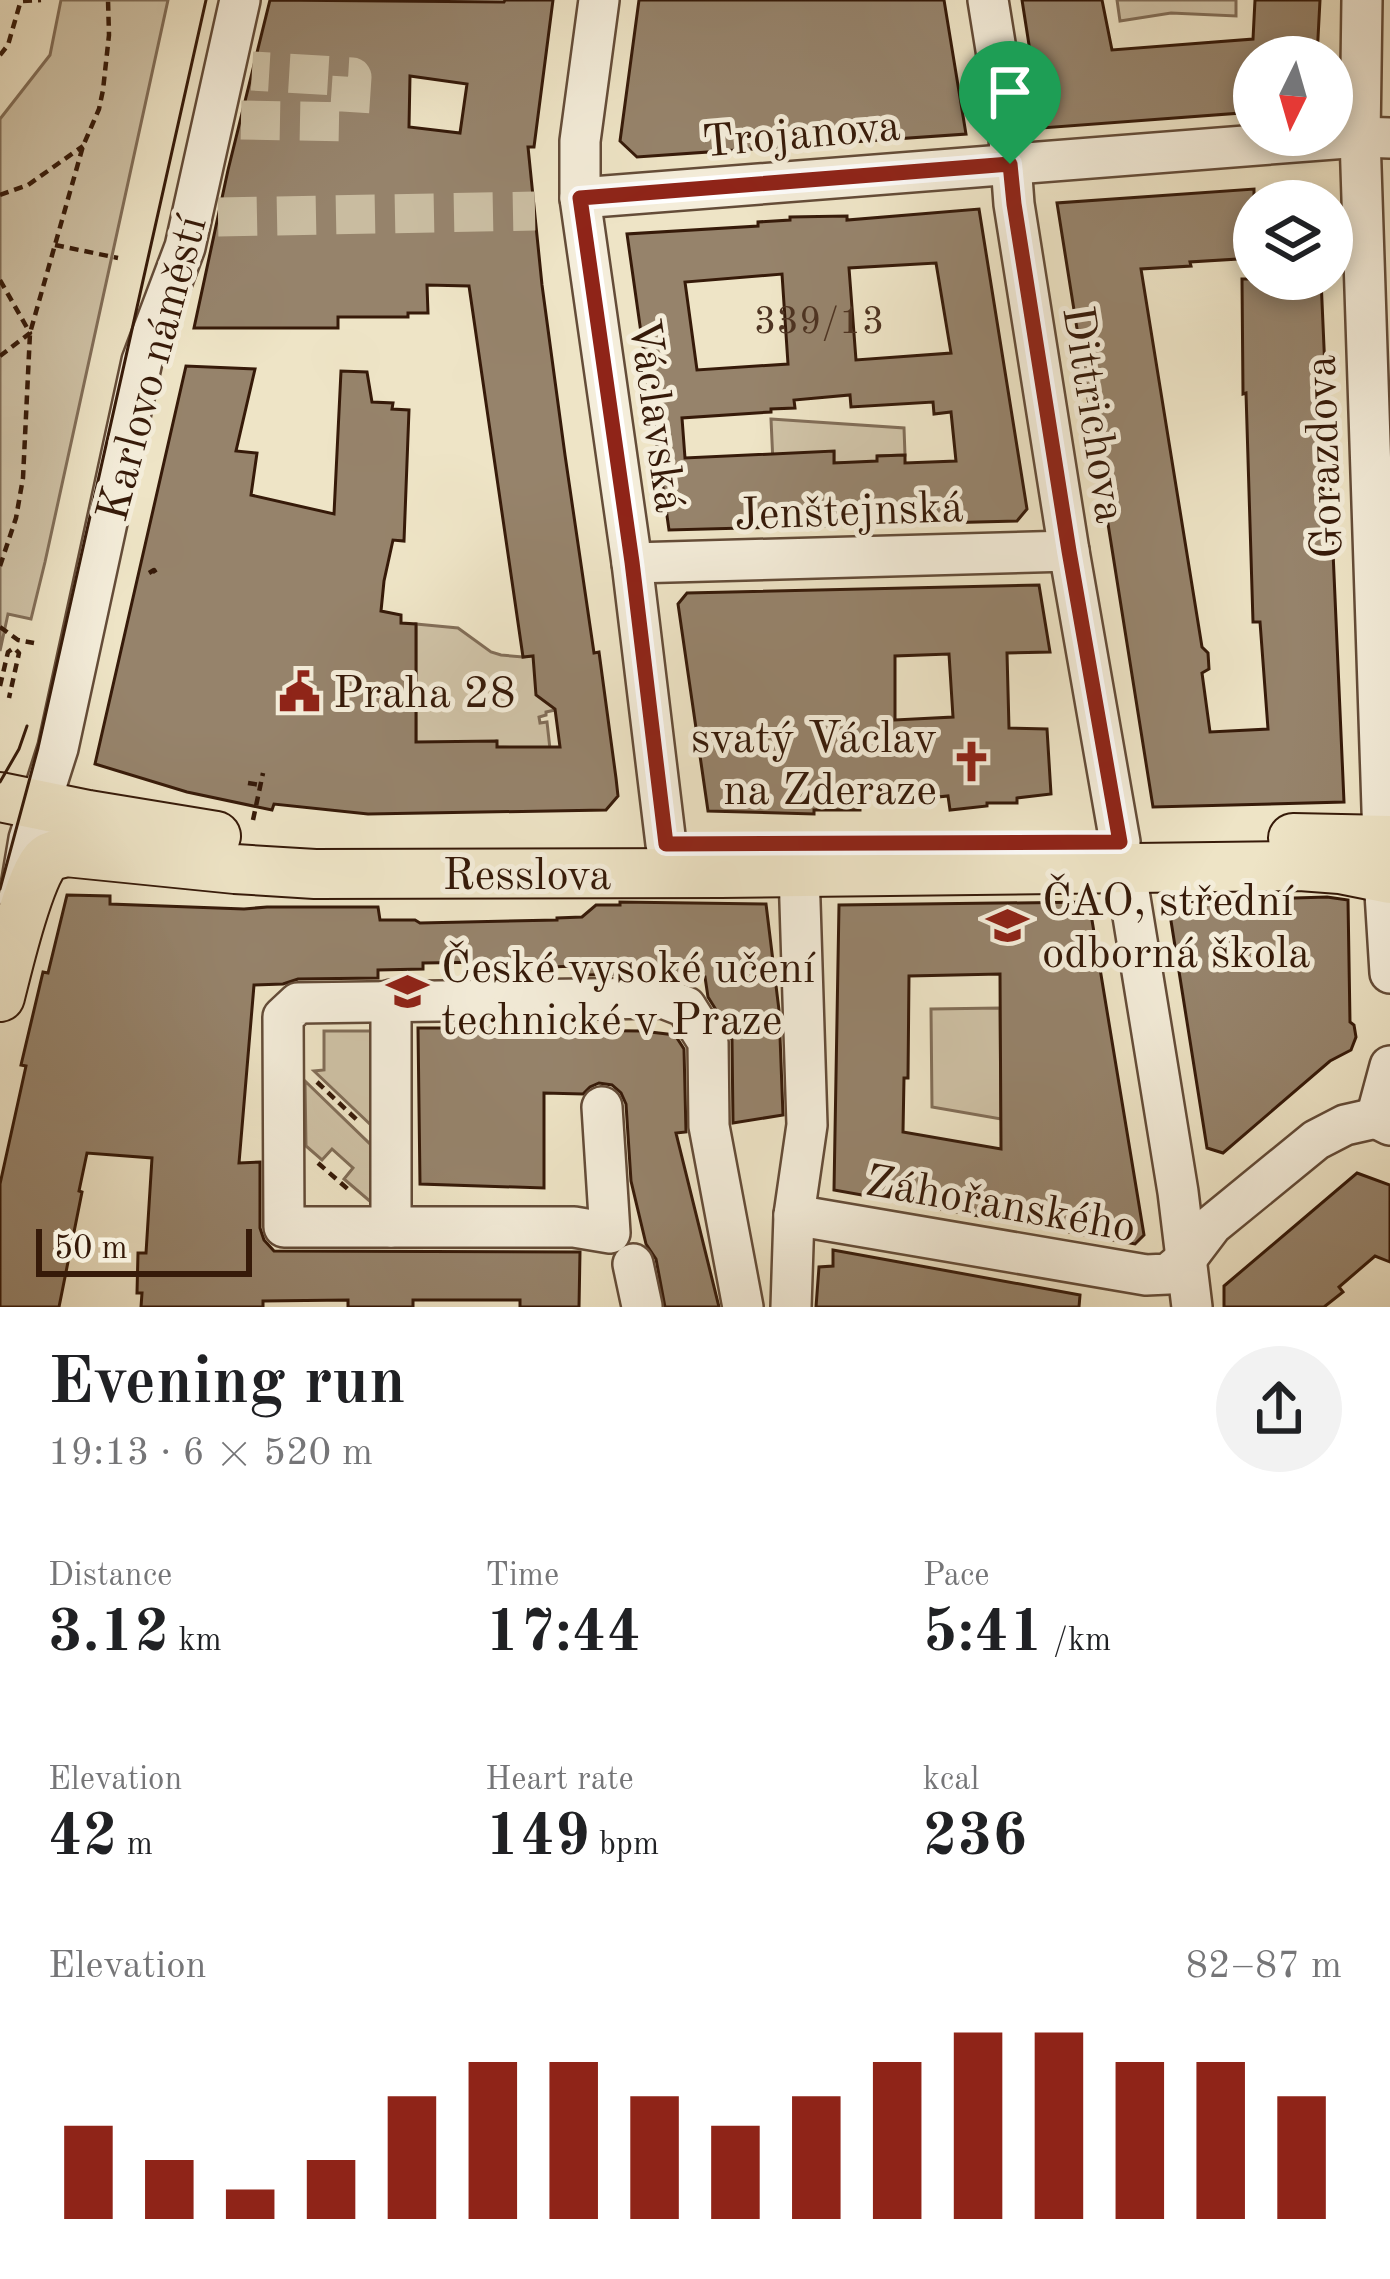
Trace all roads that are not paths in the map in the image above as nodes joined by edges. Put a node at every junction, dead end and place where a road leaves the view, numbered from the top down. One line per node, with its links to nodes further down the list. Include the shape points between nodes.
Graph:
1 (240, 0): 10 (street, Karlovo náměstí, via 185,247 142,361 58,748)
2 (598, 0): 7 (street, Václavská)
3 (988, 0): 6 (street, Dittrichova)
4 (1362, 0): 5 (street, Gorazdova)
5 (1375, 138): 6 (street, Trojanova); 13 (street, Gorazdova)
6 (1010, 164): 7 (street, Trojanova); 8 (street, Dittrichova)
7 (580, 198): 9 (street, Václavská)
8 (1069, 551): 9 (street, Jenštejnská); 12 (street, Dittrichova)
9 (632, 562): 11 (street, Václavská)
10 (20, 801): 11 (main road, Resslova, via 261,842); 15 (street, Karlovo náměstí, via 29,839)
11 (666, 844): 12 (main road, Resslova)
12 (1123, 855): 13 (main road, Resslova, via 1318,866); 14 (main road, Resslova); 24 (street, Dittrichova)
13 (1387, 859): 16 (street, Gorazdova)
14 (799, 871): 15 (main road, Resslova, via 315,874 66,853 42,866); 22 (street, via 807,1125)
15 (14, 939): 17 (main road, Karlovo náměstí)
16 (1390, 973)
17 (0, 998)
18 (391, 1000): 23 (street); 23 (street, via 298,1003 283,1017 284,1227); 27 (street, via 663,998 686,1007 708,1042 709,1126)
19 (1390, 1066): 21 (street)
20 (602, 1107): 23 (street, via 610,1233)
21 (1383, 1121): 24 (street, via 1345,1125 1316,1140 1212,1225)
22 (794, 1215): 24 (street, Záhořanského, via 1146,1275 1168,1274); 28 (street)
23 (391, 1226)
24 (1187, 1258): 29 (street, Dittrichova)
25 (633, 1264): 26 (street)
26 (642, 1306)
27 (742, 1307)
28 (791, 1307)
29 (1192, 1307)

